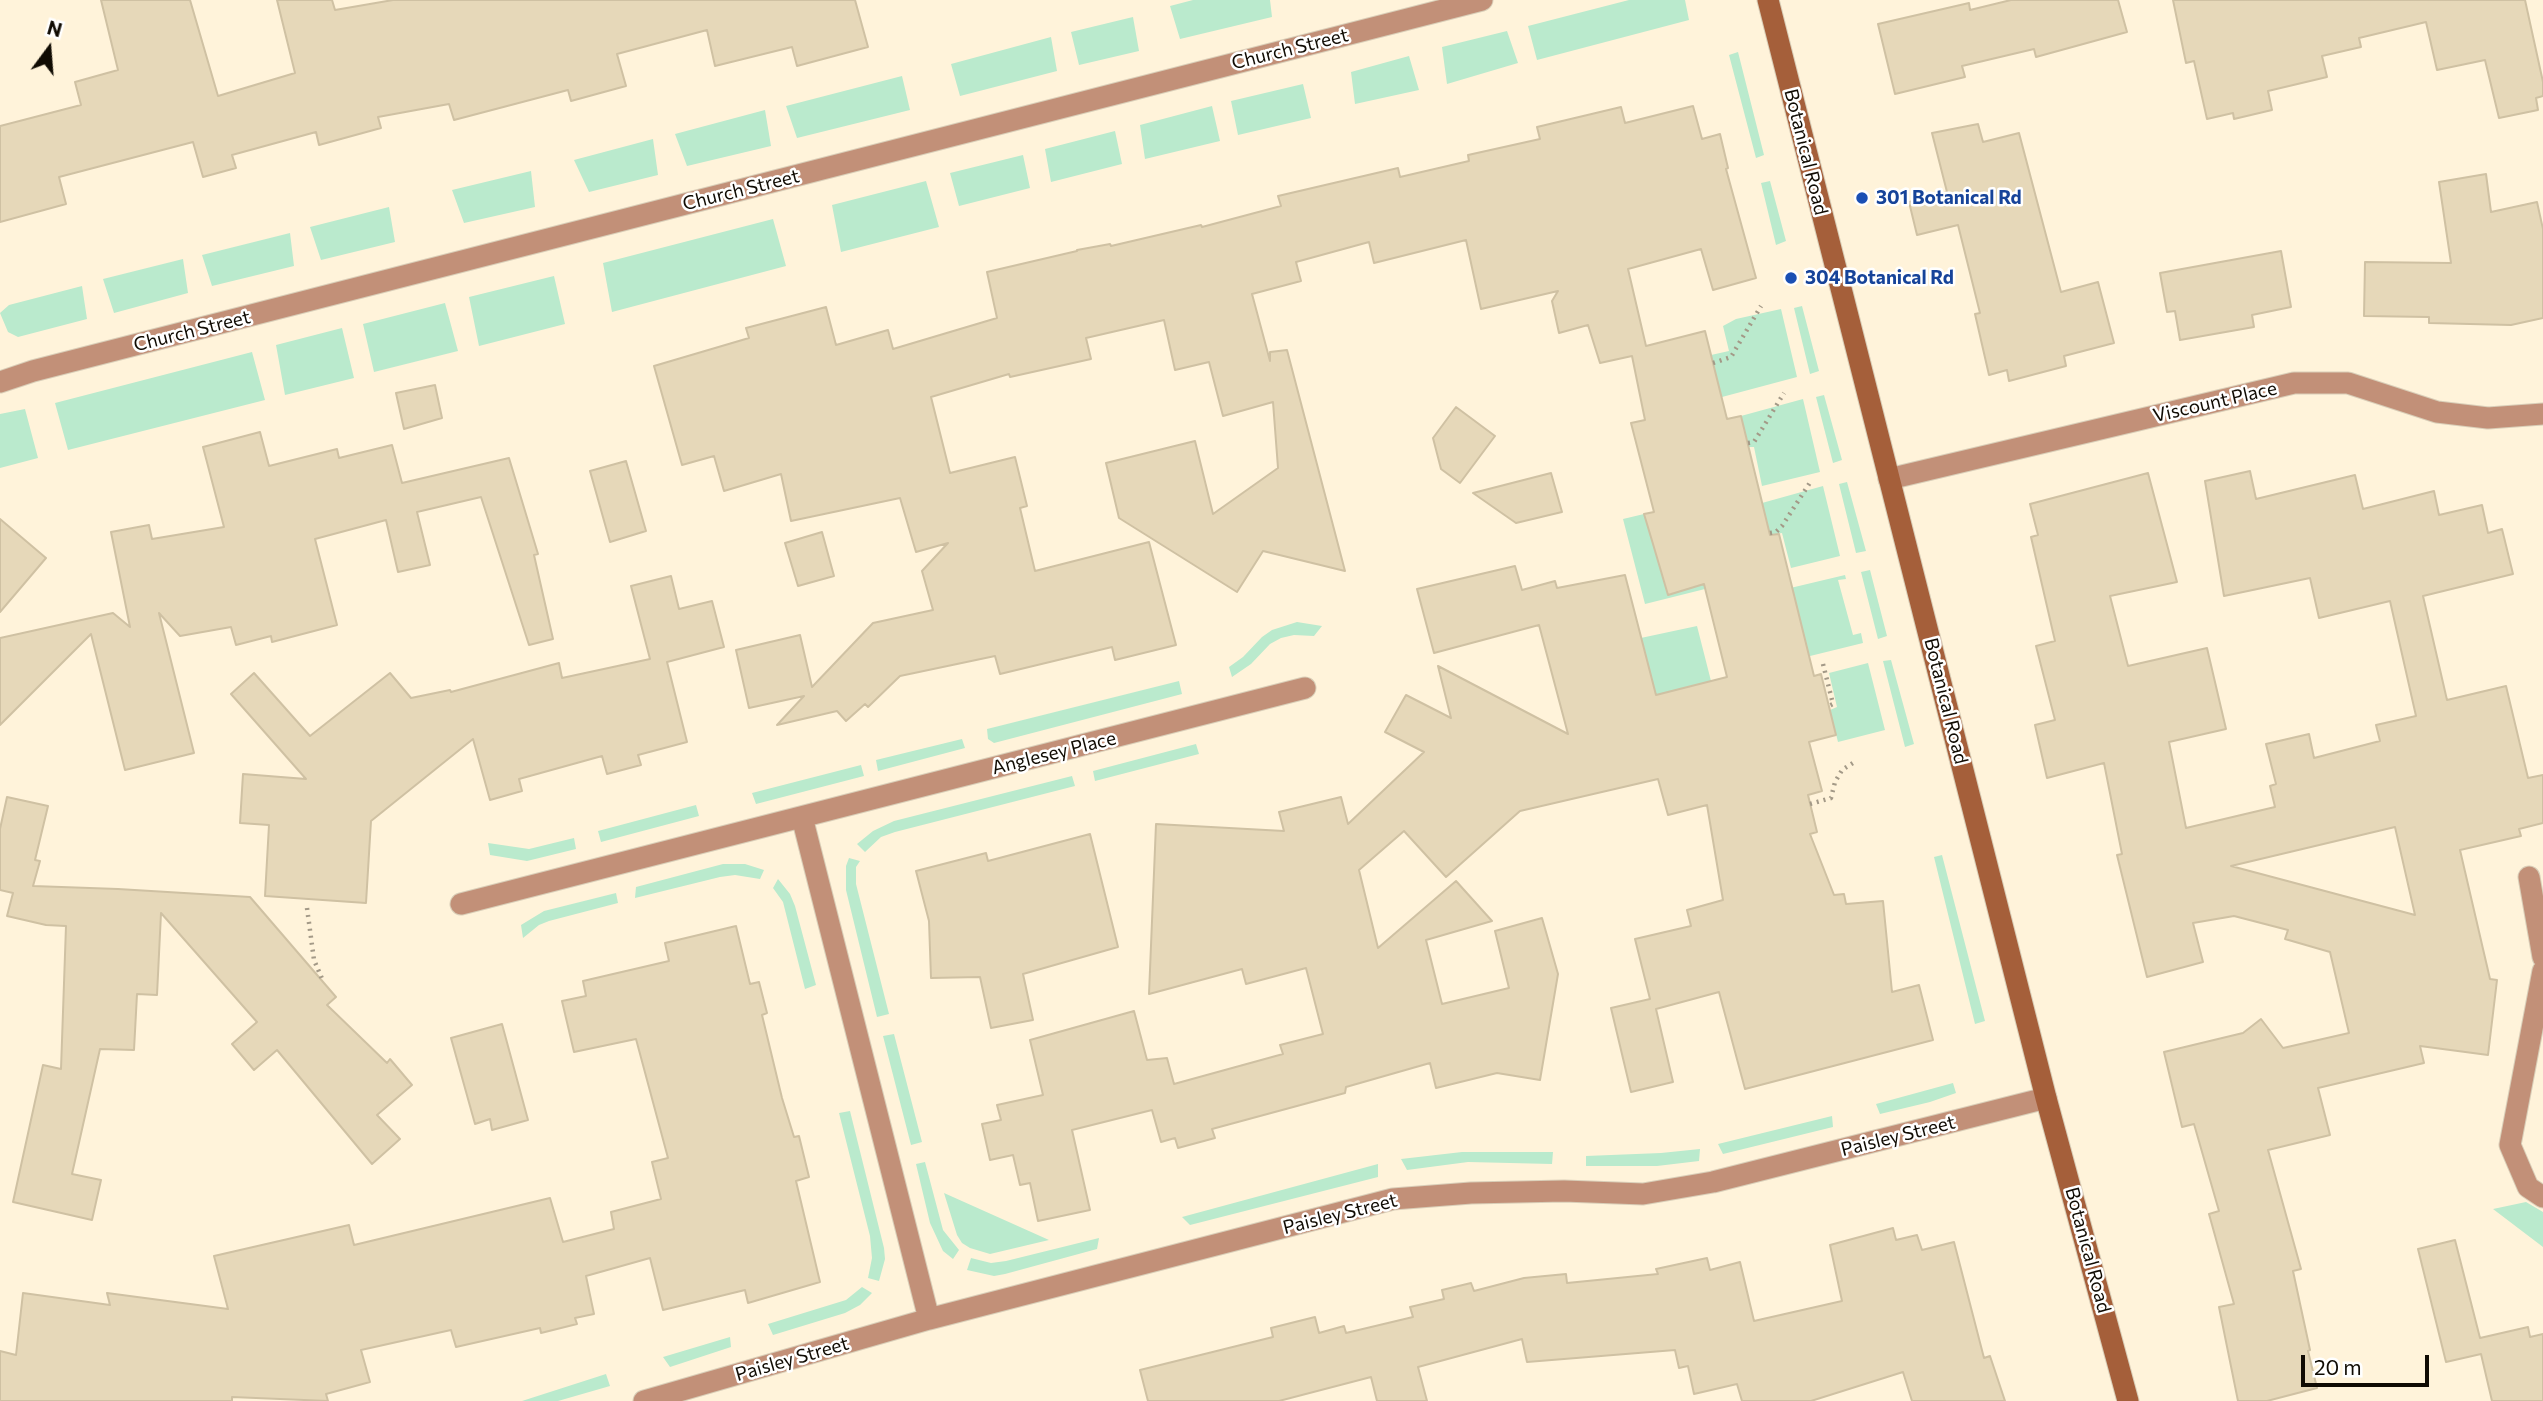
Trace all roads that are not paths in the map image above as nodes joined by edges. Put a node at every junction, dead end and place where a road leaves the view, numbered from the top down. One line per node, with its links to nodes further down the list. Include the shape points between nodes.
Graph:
1 (1482, 0): 3 (street, Church Street)
2 (1768, 0): 5 (main road, Botanical Road)
3 (0, 382)
4 (2543, 414): 5 (street, Viscount Place, via 2488,418 2437,412 2348,383 2294,383)
5 (1889, 480): 12 (main road, Botanical Road)
6 (1305, 688): 7 (street, Anglesey Place)
7 (802, 817): 9 (street, Anglesey Place); 14 (street)
8 (2529, 877): 10 (street)
9 (461, 904)
10 (2543, 957)
11 (2543, 971): 13 (street, via 2510,1145 2528,1187)
12 (2046, 1098): 14 (street, Paisley Street, via 1713,1182 1643,1194 1564,1191 1393,1199); 16 (main road, Botanical Road)
13 (2543, 1197)
14 (929, 1319): 15 (street, Paisley Street)
15 (644, 1401)
16 (2128, 1401)

